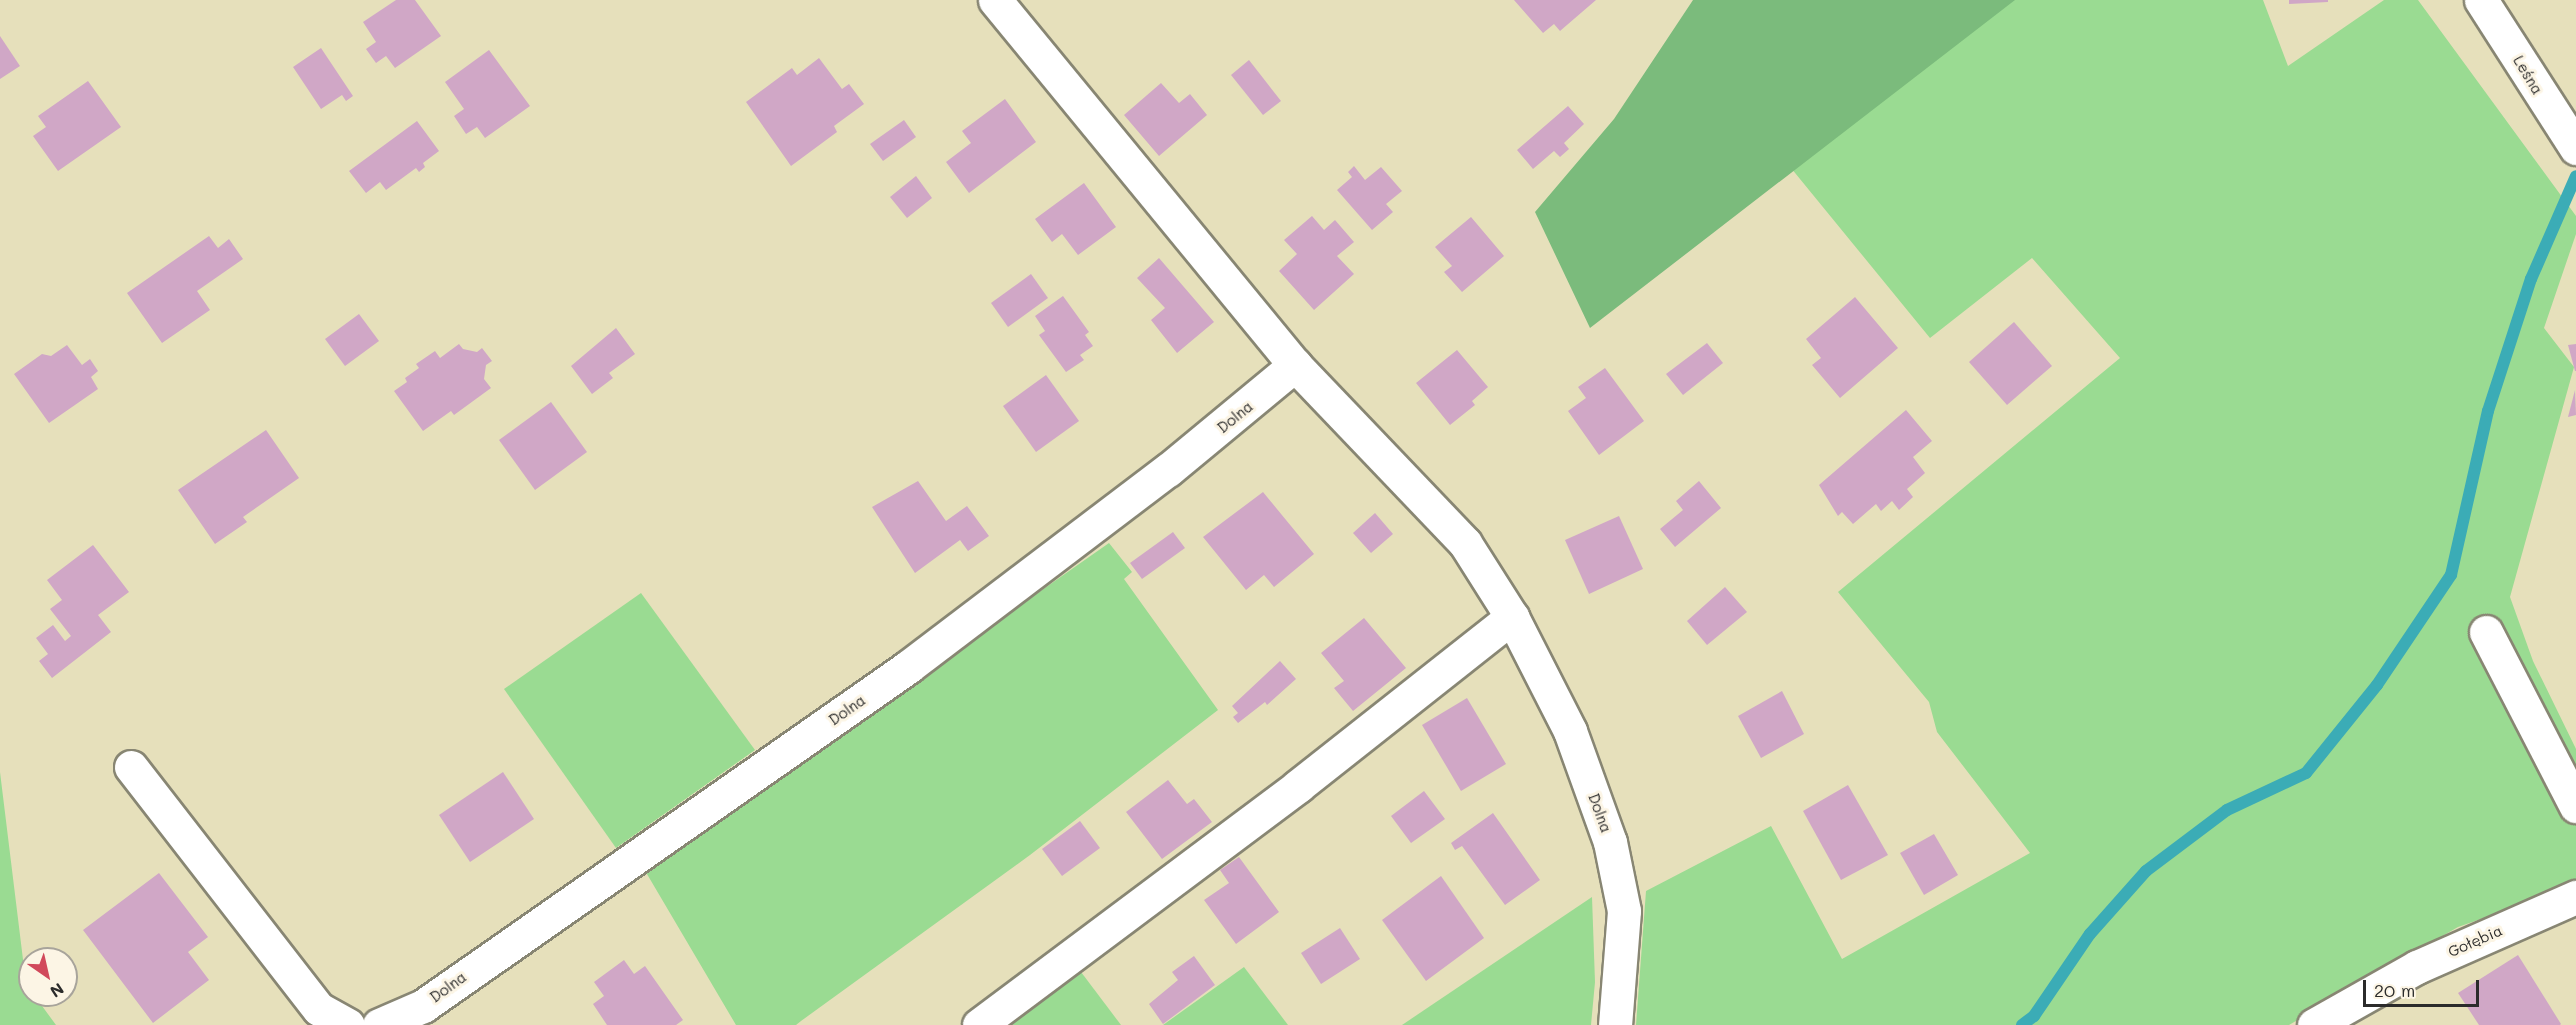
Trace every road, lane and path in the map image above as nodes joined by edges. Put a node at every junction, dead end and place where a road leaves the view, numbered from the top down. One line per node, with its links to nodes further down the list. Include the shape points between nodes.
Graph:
1 (995, 0): 4 (street, Dolna)
2 (2481, 0): 3 (street, Leśna)
3 (2576, 148)
4 (1295, 365): 5 (street, Dolna, via 1466,543); 11 (street, Dolna, via 1159,477 917,661 423,1006)
5 (1512, 617): 12 (street, via 1298,786); 13 (street, Dolna, via 1570,731 1610,842 1624,911)
6 (2487, 632): 8 (street)
7 (131, 767): 10 (street, via 319,1009)
8 (2576, 806)
9 (2576, 897): 14 (street, Gołębia, via 2417,967)
10 (348, 1025)
11 (379, 1025)
12 (979, 1025)
13 (1615, 1025)
14 (2314, 1025)

